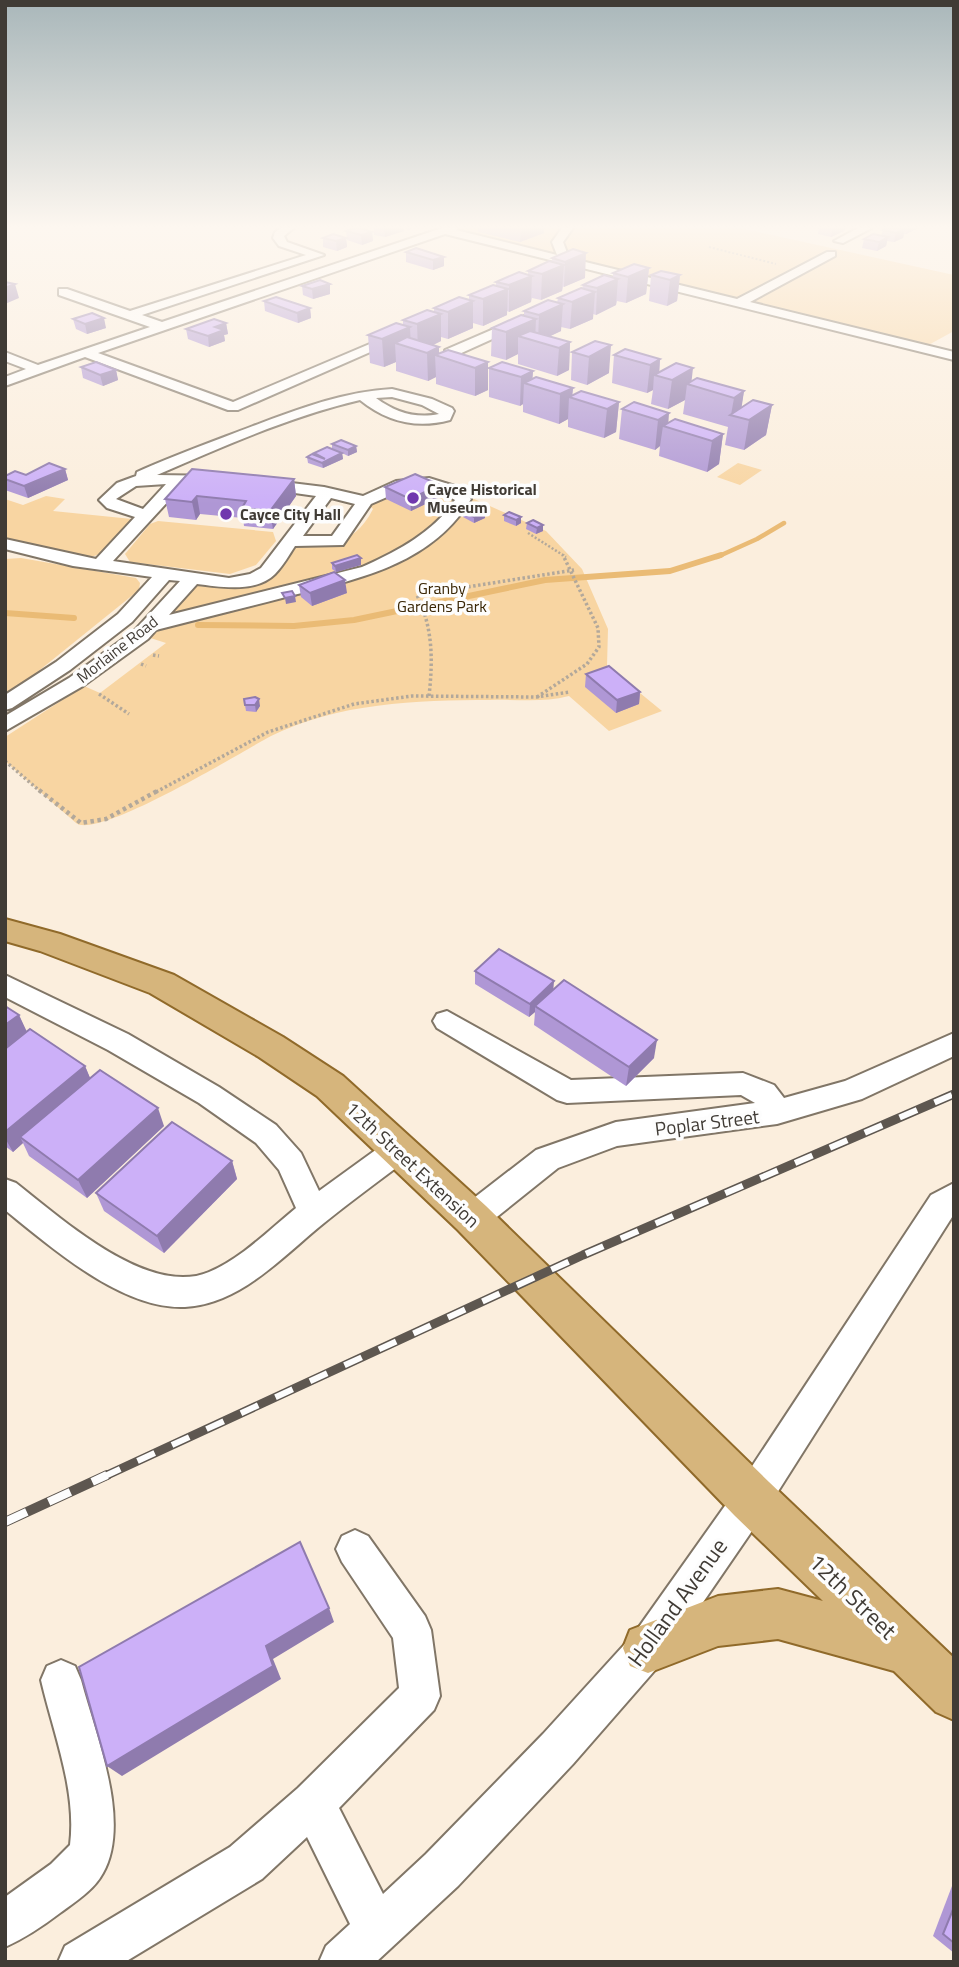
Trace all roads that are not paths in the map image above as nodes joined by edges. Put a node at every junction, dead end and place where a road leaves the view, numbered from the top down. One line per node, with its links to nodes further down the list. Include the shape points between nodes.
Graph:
1 (143, 320): 5 (street)
2 (184, 320): 5 (street)
3 (524, 320): 11 (street, via 450,353 452,359)
4 (807, 320): 9 (street)
5 (163, 327): 7 (street)
6 (413, 330): 14 (street)
7 (86, 353): 10 (street); 14 (street)
8 (5, 356): 10 (street)
9 (954, 356)
10 (37, 369): 12 (street)
11 (491, 371)
12 (5, 382)
13 (363, 395): 15 (street)
14 (233, 407): 15 (street, via 230,416)
15 (258, 430): 16 (street, via 148,471)
16 (139, 479): 17 (street); 20 (street, via 124,484 107,500)
17 (180, 479): 18 (street); 20 (street)
18 (324, 492): 19 (street); 21 (street)
19 (365, 500): 21 (street, via 337,541); 26 (street, via 419,480 456,491 463,499 452,515 421,541 381,566)
20 (145, 516): 23 (street)
21 (292, 541): 25 (street, via 267,572 255,578 229,583)
22 (5, 544): 23 (street)
23 (100, 565): 24 (street)
24 (165, 574): 25 (street); 27 (street, Morlaine Road, via 125,618)
25 (194, 577): 26 (street, Morlaine Road)
26 (152, 625): 28 (street, Morlaine Road, via 85,676)
27 (5, 704)
28 (5, 725)
29 (5, 930): 34 (main road, 12th Street Extension, via 162,984 330,1086)
30 (5, 985): 37 (street, via 129,1049 266,1134 290,1162)
31 (447, 1021): 33 (street, via 567,1092 743,1084 764,1093)
32 (954, 1044): 33 (street, Poplar Street, via 852,1091)
33 (777, 1112): 38 (street, Poplar Street, via 615,1133 547,1159)
34 (398, 1150): 37 (street); 38 (main road, 12th Street Extension)
35 (5, 1192): 37 (street, via 76,1248 119,1273 185,1293 212,1285 258,1260)
36 (954, 1196): 39 (street, Holland Avenue, via 942,1205)
37 (314, 1213)
38 (472, 1218): 39 (main road, 12th Street Extension)
39 (752, 1499): 41 (street, Holland Avenue); 42 (main road, 12th Street)
40 (355, 1549): 45 (street, via 411,1630 420,1696)
41 (648, 1648): 42 (main road, via 718,1621 778,1614); 47 (street, Holland Avenue, via 487,1824)
42 (910, 1651): 44 (main road, 12th Street)
43 (61, 1680): 46 (street, via 92,1810 91,1852 73,1875)
44 (954, 1694)
45 (313, 1803): 47 (street); 48 (street, via 246,1863)
46 (5, 1924)
47 (377, 1930): 49 (street, Holland Avenue)
48 (81, 1962)
49 (342, 1962)

